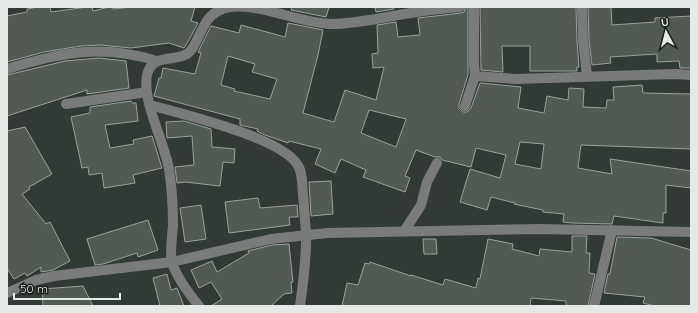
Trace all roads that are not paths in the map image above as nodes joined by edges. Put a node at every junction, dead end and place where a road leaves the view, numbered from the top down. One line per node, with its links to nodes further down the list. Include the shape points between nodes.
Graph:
1 (460, 7): 4 (street, via 331,24 310,22 245,7 231,7 211,15 194,46 186,54)
2 (474, 7): 7 (street)
3 (582, 7): 8 (street)
4 (157, 61): 5 (street, via 127,53 79,52); 9 (street, via 149,70)
5 (7, 69)
6 (691, 75): 8 (street)
7 (475, 76): 8 (street, via 516,79); 12 (street)
8 (587, 76)
9 (147, 92): 10 (street); 11 (street)
10 (66, 104)
11 (150, 105): 17 (street, via 248,135 291,156 300,170); 18 (street, via 169,168 173,205)
12 (465, 106)
13 (437, 163): 14 (street, via 427,182 421,205)
14 (405, 230): 15 (street); 17 (street)
15 (612, 230): 16 (street); 22 (street)
16 (691, 232)
17 (306, 235): 18 (street, via 271,239); 21 (street)
18 (172, 262): 19 (street, via 54,276 36,280); 20 (street, via 184,286)
19 (7, 293)
20 (199, 306)
21 (300, 306)
22 (594, 306)

